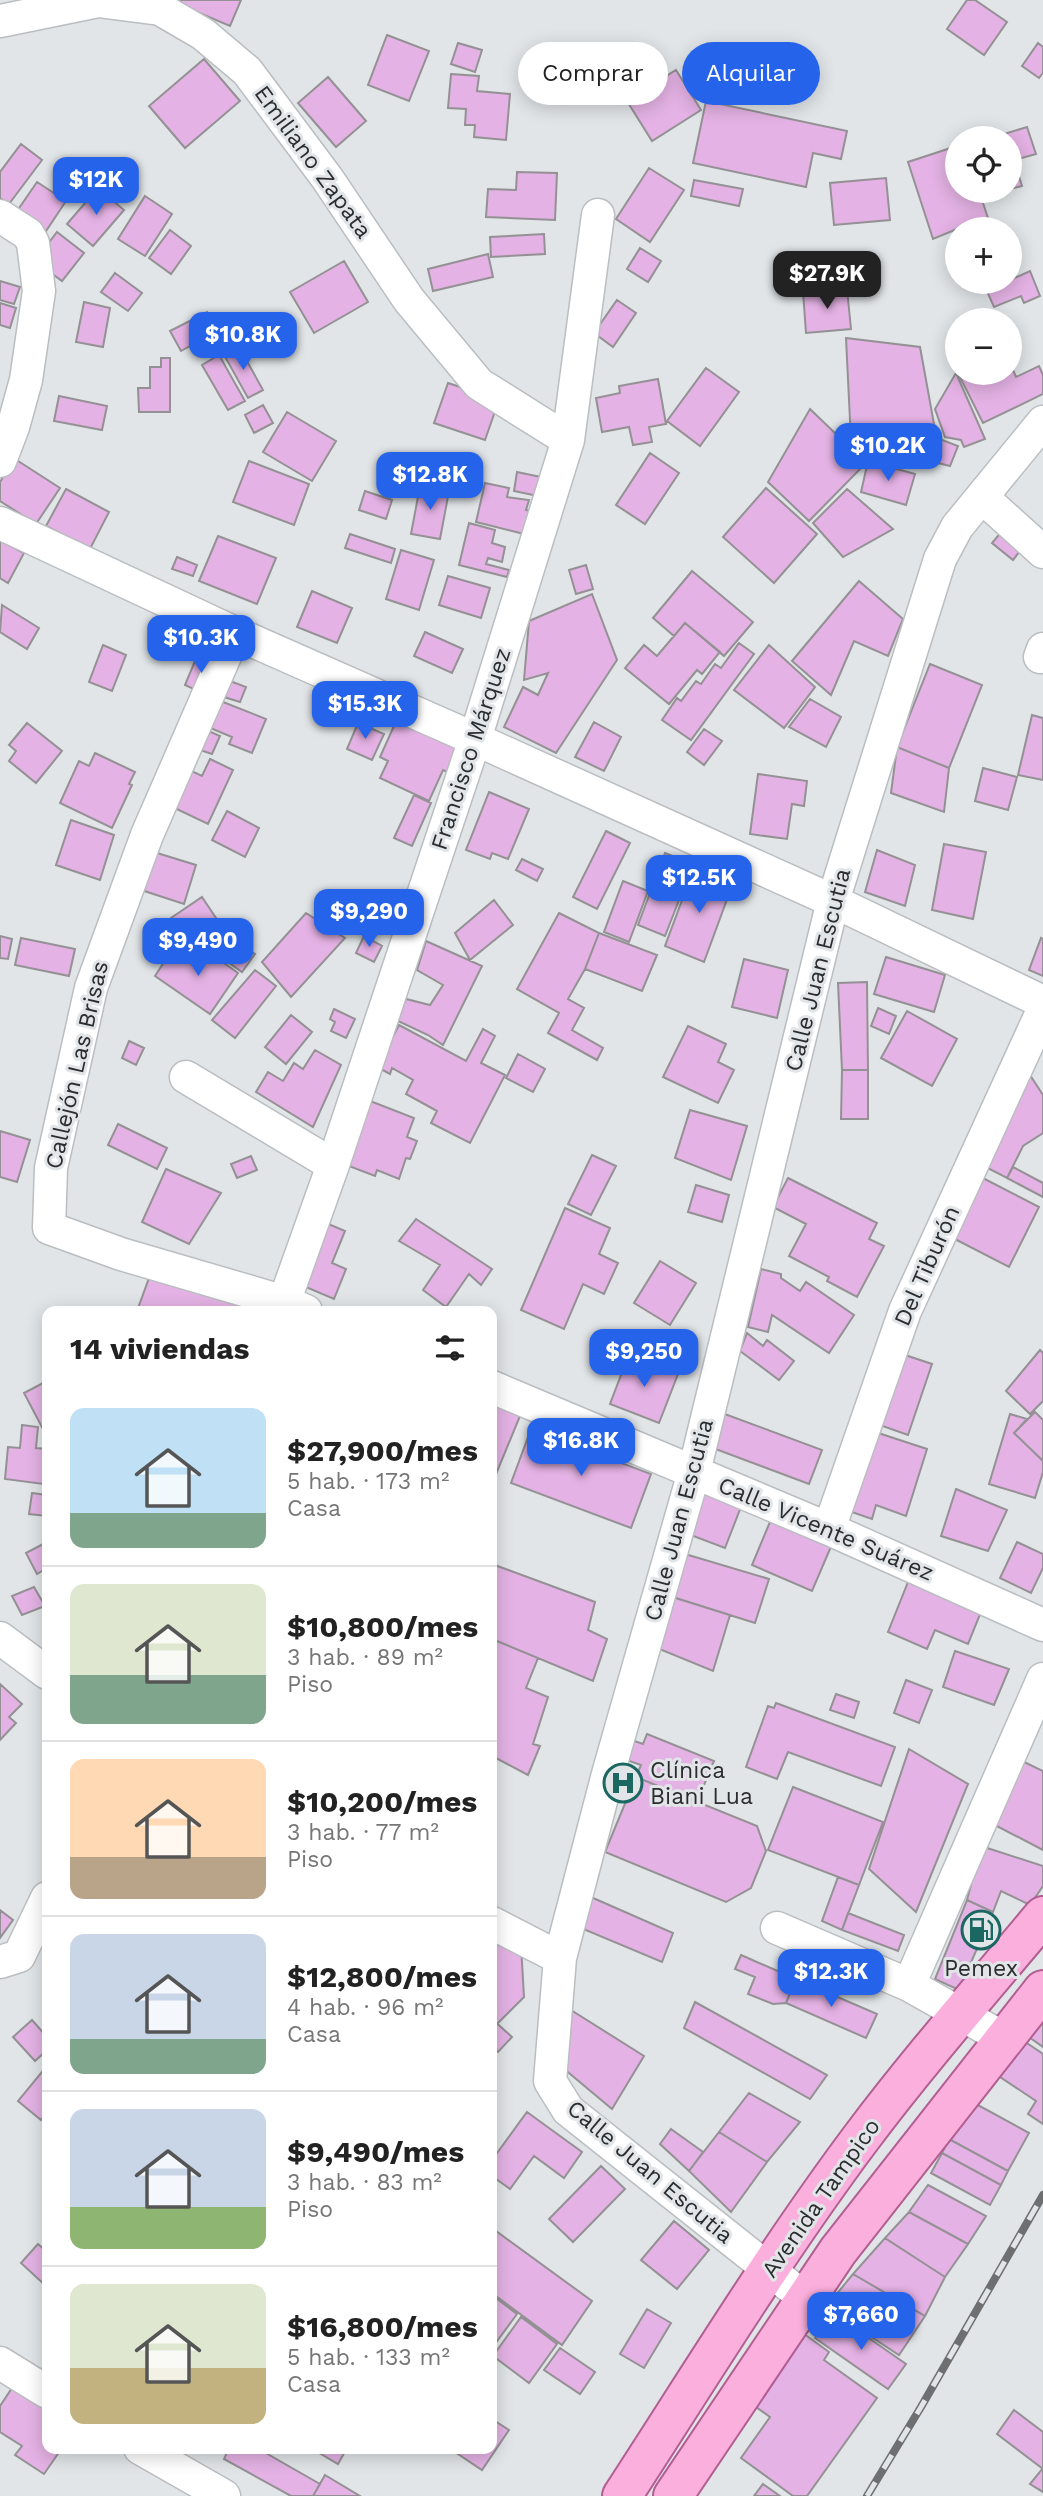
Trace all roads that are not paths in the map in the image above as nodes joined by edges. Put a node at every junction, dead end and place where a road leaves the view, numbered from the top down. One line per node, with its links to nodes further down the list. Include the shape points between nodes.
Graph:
1 (0, 21): 5 (street, Emiliano Zapata, via 98,1 160,9 204,34 247,71 327,178 409,300 479,384)
2 (598, 215): 5 (street, Francisco Márquez)
3 (0, 216): 6 (street, via 28,234 33,243 40,291 26,380)
4 (1043, 422): 7 (street, Calle Juan Escutia)
5 (568, 440): 11 (street, Francisco Márquez)
6 (0, 461)
7 (982, 497): 9 (street); 12 (street, Calle Juan Escutia, via 957,527 940,559)
8 (0, 523): 10 (street)
9 (1043, 552)
10 (234, 634): 11 (street); 17 (street, Callejón Las Brisas, via 147,835 91,988 51,1168 49,1228)
11 (475, 739): 12 (street); 16 (street, Francisco Márquez)
12 (833, 901): 13 (street); 20 (street, Calle Juan Escutia)
13 (1043, 1002)
14 (1043, 1010): 21 (street, Del Tiburón, via 905,1311)
15 (186, 1077): 16 (street)
16 (334, 1165): 18 (street, Francisco Márquez)
17 (285, 1306)
18 (292, 1306)
19 (497, 1389): 20 (street, Calle Vicente Suárez)
20 (694, 1472): 21 (street, Calle Vicente Suárez); 30 (street, Calle Juan Escutia)
21 (829, 1529): 22 (street, Calle Vicente Suárez)
22 (1043, 1625)
23 (0, 1638): 24 (street)
24 (42, 1669)
25 (1043, 1679): 32 (street)
26 (42, 1908): 31 (street, via 19,1956)
27 (1043, 1916): 34 (main road, Avenida Tampico)
28 (497, 1926): 30 (street)
29 (777, 1928): 32 (street)
30 (560, 1958): 36 (street, Calle Juan Escutia, via 550,2081 568,2110)
31 (0, 1962)
32 (909, 1985): 34 (street)
33 (1043, 1990): 35 (main road, Avenida Tampico)
34 (962, 2013): 35 (street); 36 (main road, Avenida Tampico, via 860,2140)
35 (1005, 2039): 37 (main road, Avenida Tampico, via 838,2251)
36 (769, 2270): 37 (street, Calle Juan Escutia); 42 (main road, Avenida Tampico)
37 (806, 2299): 43 (main road, Avenida Tampico)
38 (0, 2363): 39 (street)
39 (42, 2389)
40 (150, 2454): 41 (street)
41 (224, 2496)
42 (622, 2496)
43 (673, 2496)

